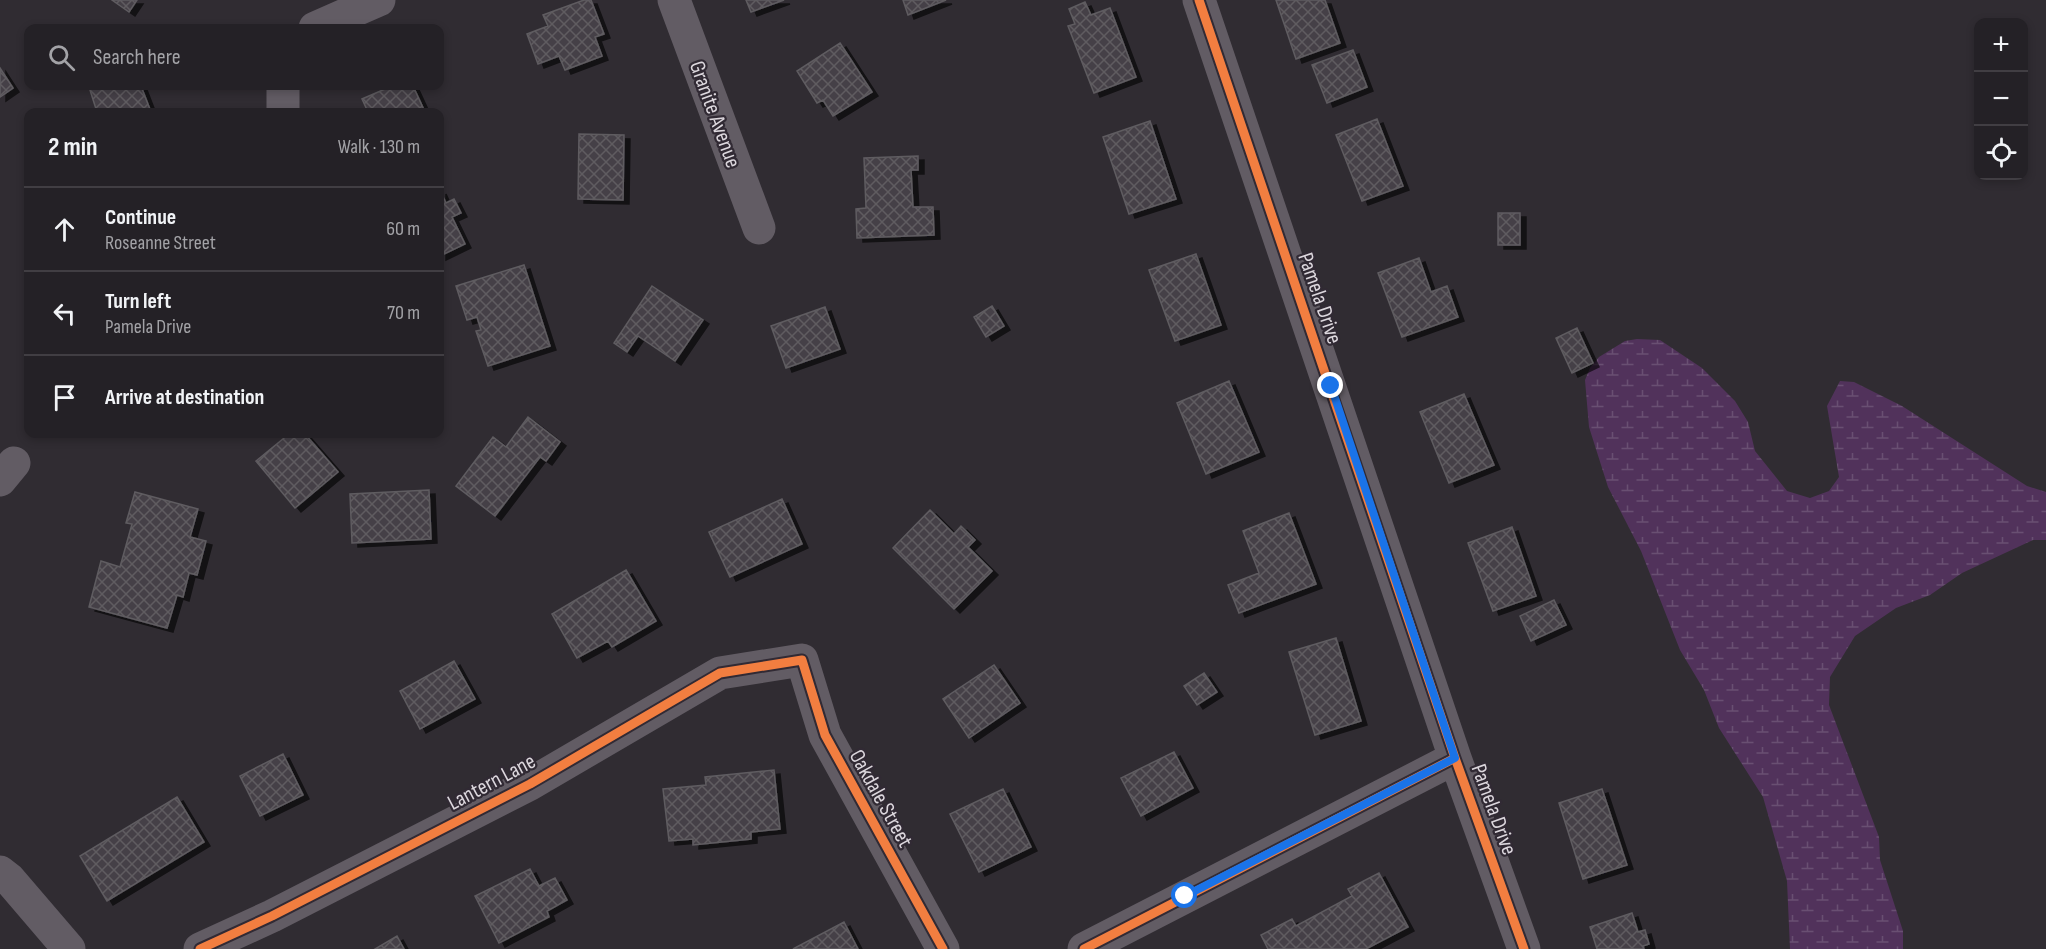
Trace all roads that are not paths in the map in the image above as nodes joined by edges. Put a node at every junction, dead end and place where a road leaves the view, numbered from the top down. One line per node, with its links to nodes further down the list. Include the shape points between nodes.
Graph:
1 (379, 0): 4 (street)
2 (674, 0): 7 (street, Granite Avenue)
3 (1199, 0): 9 (street, Pamela Drive)
4 (324, 24)
5 (283, 90): 6 (street)
6 (283, 108)
7 (759, 228)
8 (802, 660): 12 (street, Lantern Lane, via 720,673 530,784); 13 (street, Oakdale Street, via 825,735)
9 (1455, 758): 14 (street); 15 (street, Pamela Drive)
10 (0, 873): 11 (street)
11 (69, 949)
12 (200, 949)
13 (943, 949)
14 (1084, 949)
15 (1524, 949)

